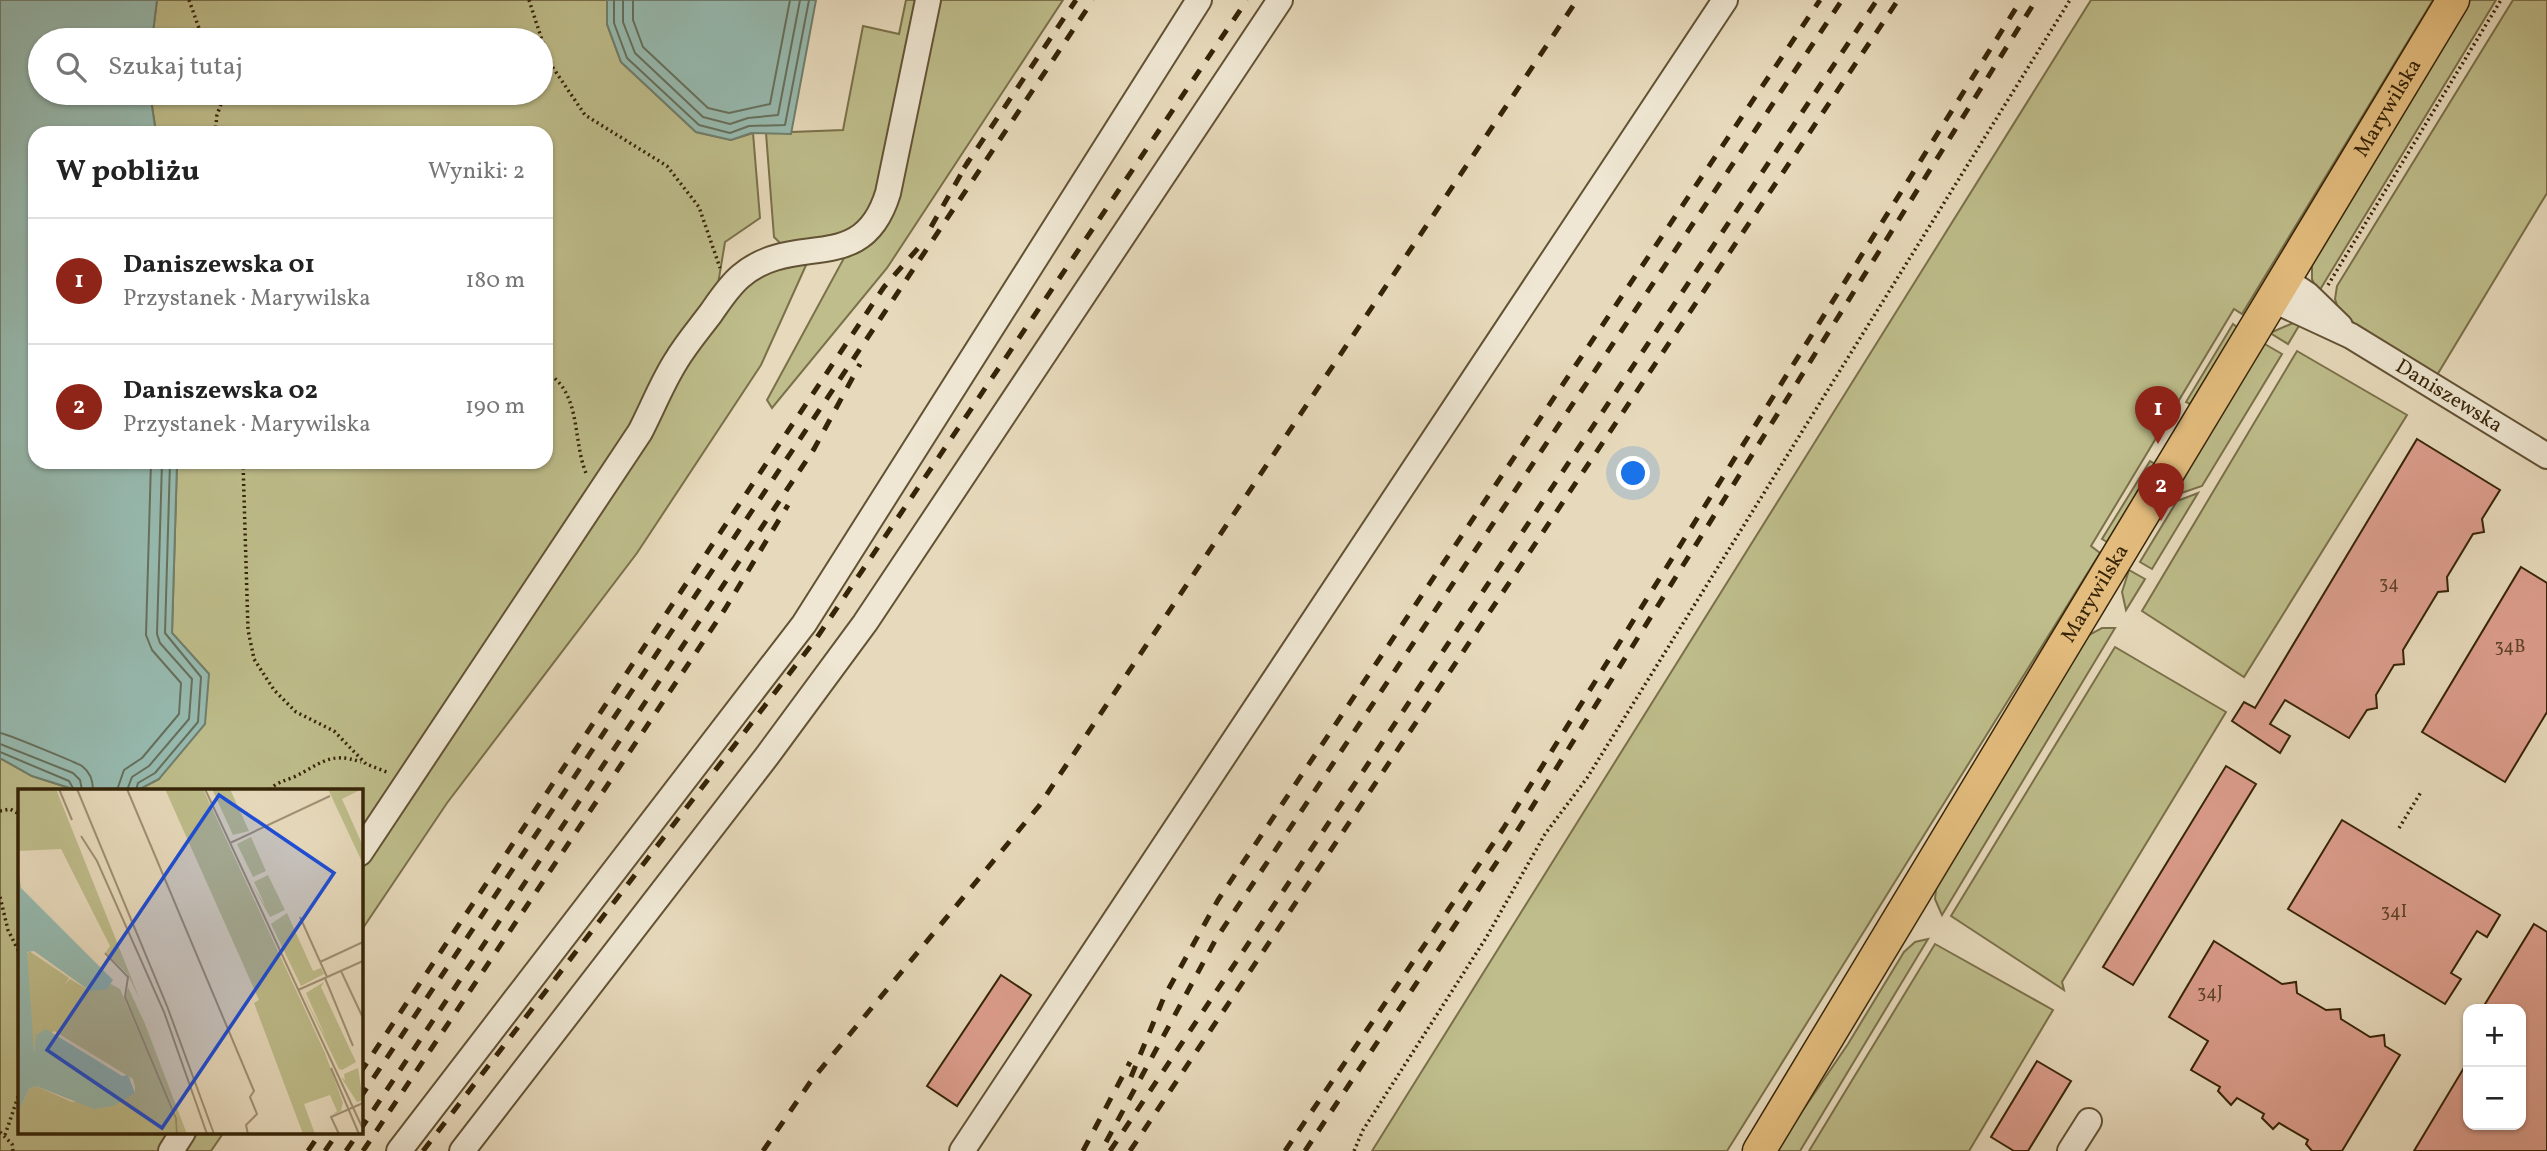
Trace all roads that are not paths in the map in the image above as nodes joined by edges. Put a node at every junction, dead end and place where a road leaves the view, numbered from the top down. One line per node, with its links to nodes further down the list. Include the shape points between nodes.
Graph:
1 (928, 0): 8 (street, via 888,192 877,222 847,244 772,257 727,290 676,361 640,432)
2 (1199, 0): 12 (street, via 804,624)
3 (1280, 0): 13 (street, via 857,634)
4 (1725, 0): 14 (street)
5 (2452, 0): 6 (main road, Marywilska)
6 (2277, 289): 7 (street, Daniszewska, via 2308,295 2351,336); 15 (main road, Marywilska)
7 (2547, 456)
8 (362, 850)
9 (2089, 1121): 16 (street)
10 (182, 1134): 11 (street)
11 (171, 1151)
12 (399, 1151)
13 (462, 1151)
14 (962, 1151)
15 (1759, 1151)
16 (2070, 1151)

